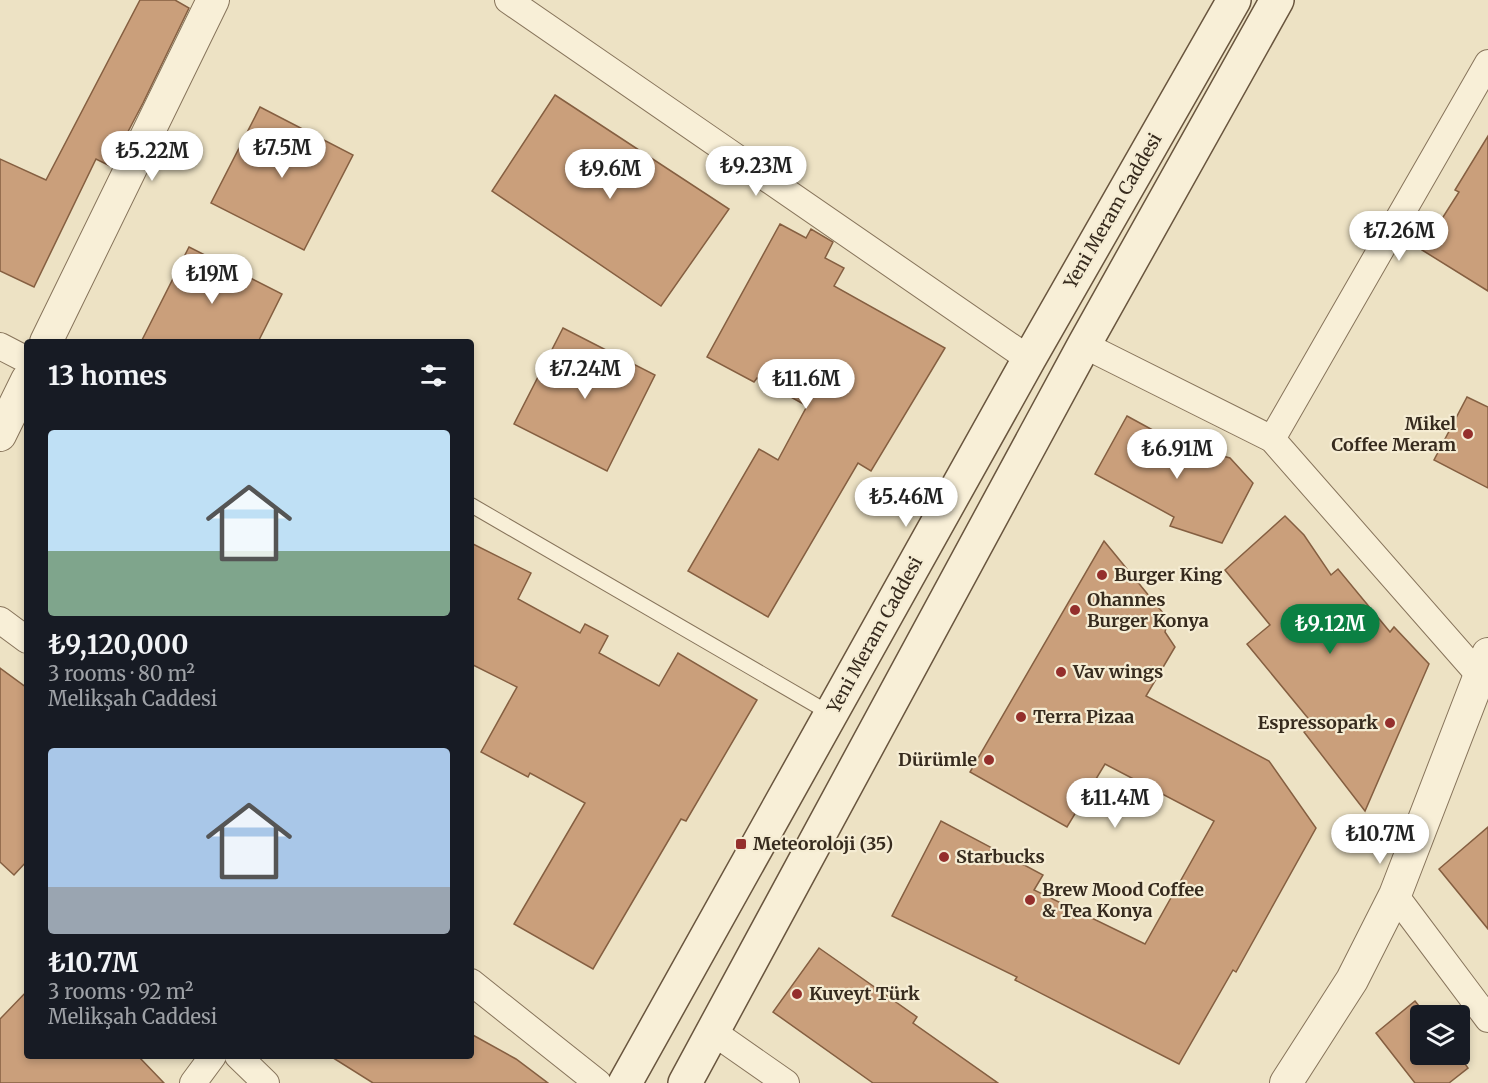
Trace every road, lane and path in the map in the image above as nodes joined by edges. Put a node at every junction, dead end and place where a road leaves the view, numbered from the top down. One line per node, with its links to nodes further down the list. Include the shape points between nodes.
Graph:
1 (213, 0): 6 (street)
2 (508, 0): 10 (street)
3 (1234, 0): 10 (main road, Yeni Meram Caddesi)
4 (1277, 0): 7 (main road)
5 (1488, 63): 13 (street)
6 (47, 339)
7 (1084, 345): 13 (street); 22 (main road)
8 (0, 346): 9 (street)
9 (24, 358)
10 (1029, 359): 18 (main road, Yeni Meram Caddesi)
11 (24, 386): 12 (street)
12 (0, 435)
13 (1272, 439): 17 (street)
14 (474, 507): 18 (lane)
15 (0, 620): 16 (street)
16 (24, 638)
17 (1484, 665): 19 (street)
18 (831, 714): 28 (main road, Yeni Meram Caddesi)
19 (1395, 895): 21 (street); 31 (street, via 1352,980)
20 (474, 984): 27 (street)
21 (1488, 1019)
22 (713, 1032): 29 (main road); 30 (street)
23 (211, 1059): 25 (street)
24 (241, 1059): 26 (street)
25 (193, 1083)
26 (266, 1083)
27 (598, 1083)
28 (625, 1083)
29 (685, 1083)
30 (786, 1083)
31 (1286, 1083)

